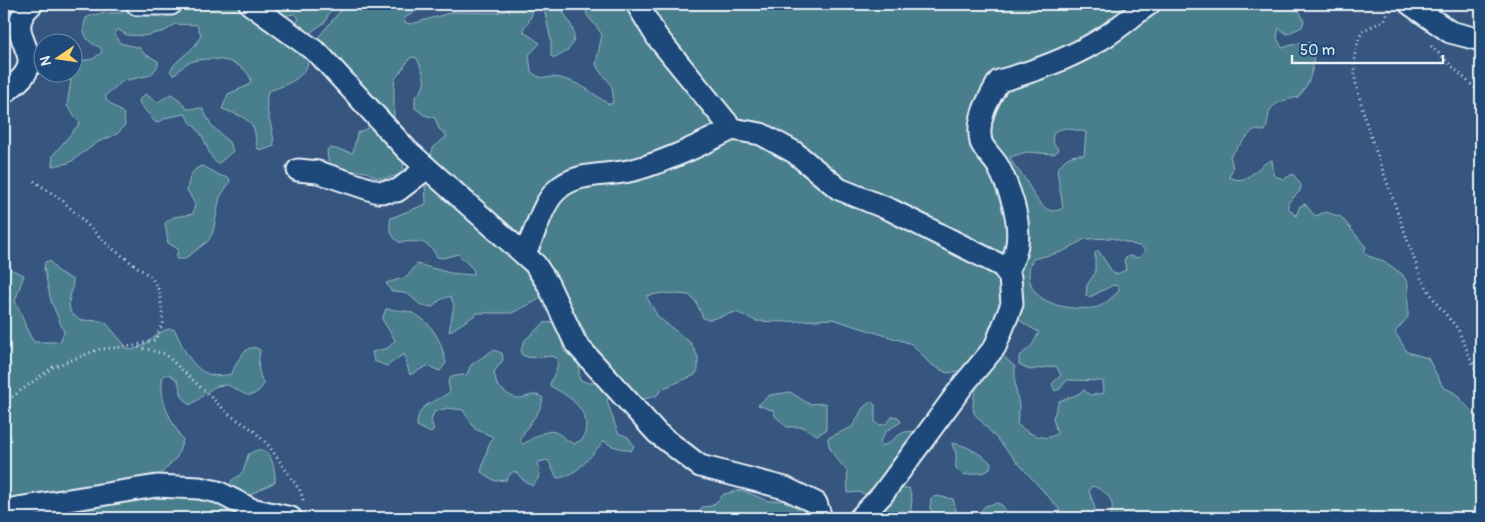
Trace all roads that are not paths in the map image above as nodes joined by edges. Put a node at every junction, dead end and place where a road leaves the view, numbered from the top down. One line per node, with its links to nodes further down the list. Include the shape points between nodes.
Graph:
1 (32, 4): 9 (street, via 21,16 18,27 29,64 25,74)
2 (137, 4): 3 (street)
3 (171, 4)
4 (250, 4): 11 (street, via 319,54)
5 (637, 4): 10 (street, via 656,37)
6 (1149, 4): 14 (street, via 1106,36 1074,54 1028,74 1000,81 982,109 981,143 998,166 1016,213 1018,251 1011,264)
7 (1401, 5): 8 (street, via 1450,32)
8 (1481, 40)
9 (4, 93)
10 (732, 129): 13 (street, via 693,149 636,170 575,178 556,190); 14 (street, via 761,134 794,152 839,189 891,210)
11 (425, 166): 12 (street, via 397,191 378,192 318,172); 13 (street)
12 (298, 170)
13 (524, 254): 17 (street, via 548,284 576,344 657,433 700,466 785,488 816,503)
14 (1002, 266): 18 (street, via 1010,277 1012,304 996,347 964,384 882,495)
15 (11, 509): 16 (street, via 157,486 218,492 252,509)
16 (290, 518)
17 (821, 518)
18 (860, 518)

